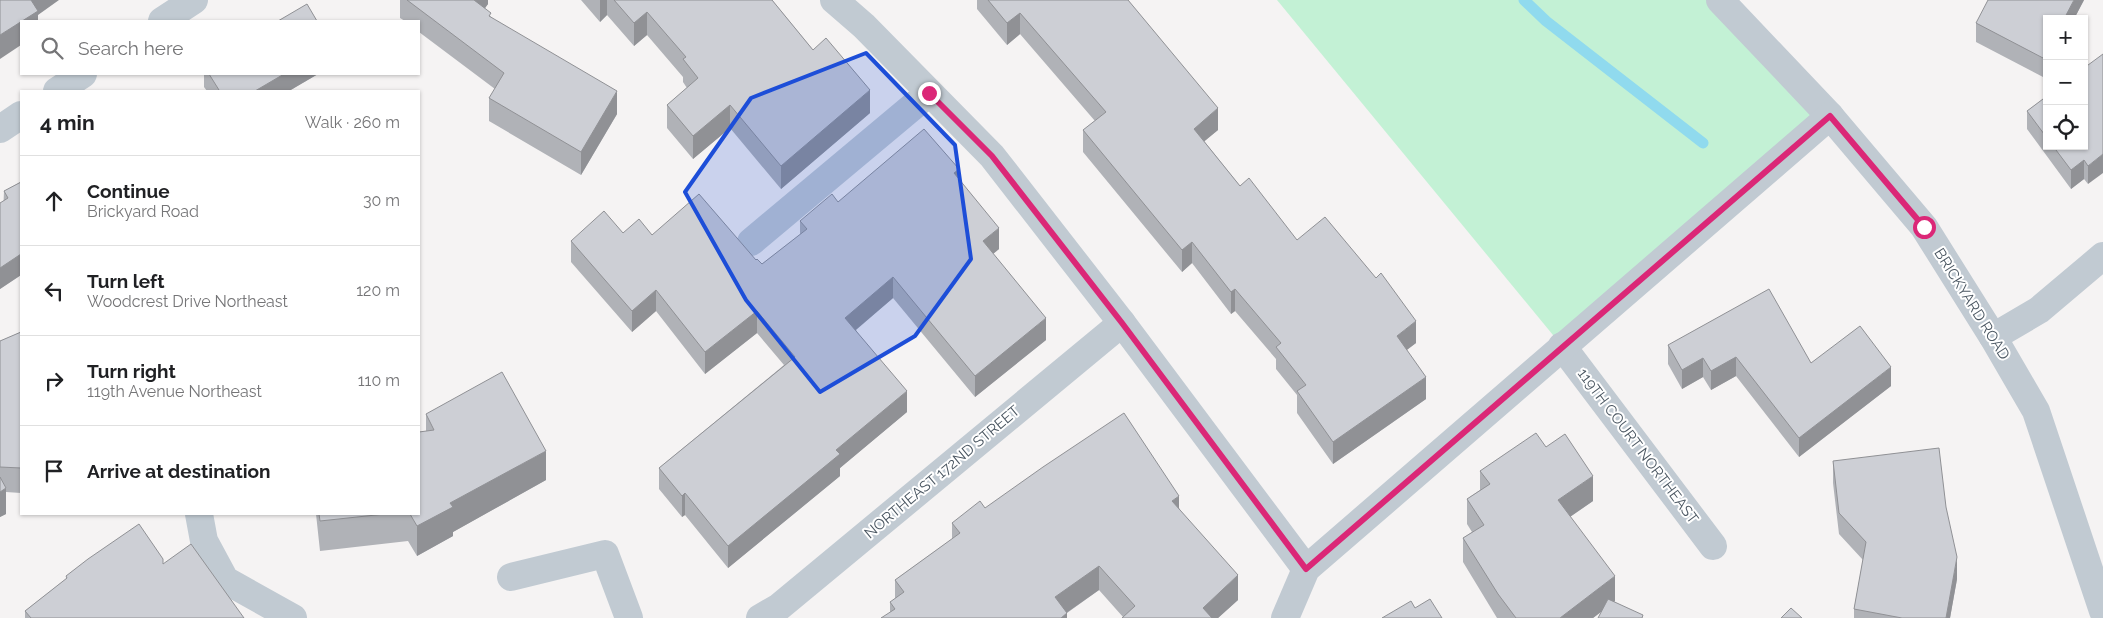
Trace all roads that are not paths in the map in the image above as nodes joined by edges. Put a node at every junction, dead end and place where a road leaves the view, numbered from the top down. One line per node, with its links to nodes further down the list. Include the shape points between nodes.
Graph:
1 (194, 0): 4 (street)
2 (834, 0): 7 (street)
3 (1720, 0): 9 (street, BRICKYARD ROAD)
4 (164, 20)
5 (81, 75): 6 (street)
6 (59, 90)
7 (929, 93): 11 (street); 13 (street, via 992,156)
8 (20, 116): 10 (street)
9 (1830, 116): 14 (street, BRICKYARD ROAD, via 1924,227); 15 (street)
10 (0, 129)
11 (751, 242)
12 (2103, 256): 14 (street, via 2039,310)
13 (1122, 323): 18 (street); 23 (street, NORTHEAST 172ND STREET, via 779,607)
14 (1994, 336): 20 (street, BRICKYARD ROAD, via 2036,411)
15 (1562, 346): 17 (street, 119TH COURT NORTHEAST); 18 (street)
16 (199, 515): 21 (street, via 204,541 225,580)
17 (1713, 546)
18 (1306, 569): 24 (street)
19 (511, 576): 22 (street, via 605,554)
20 (2103, 612)
21 (293, 618)
22 (629, 618)
23 (760, 618)
24 (1285, 618)

